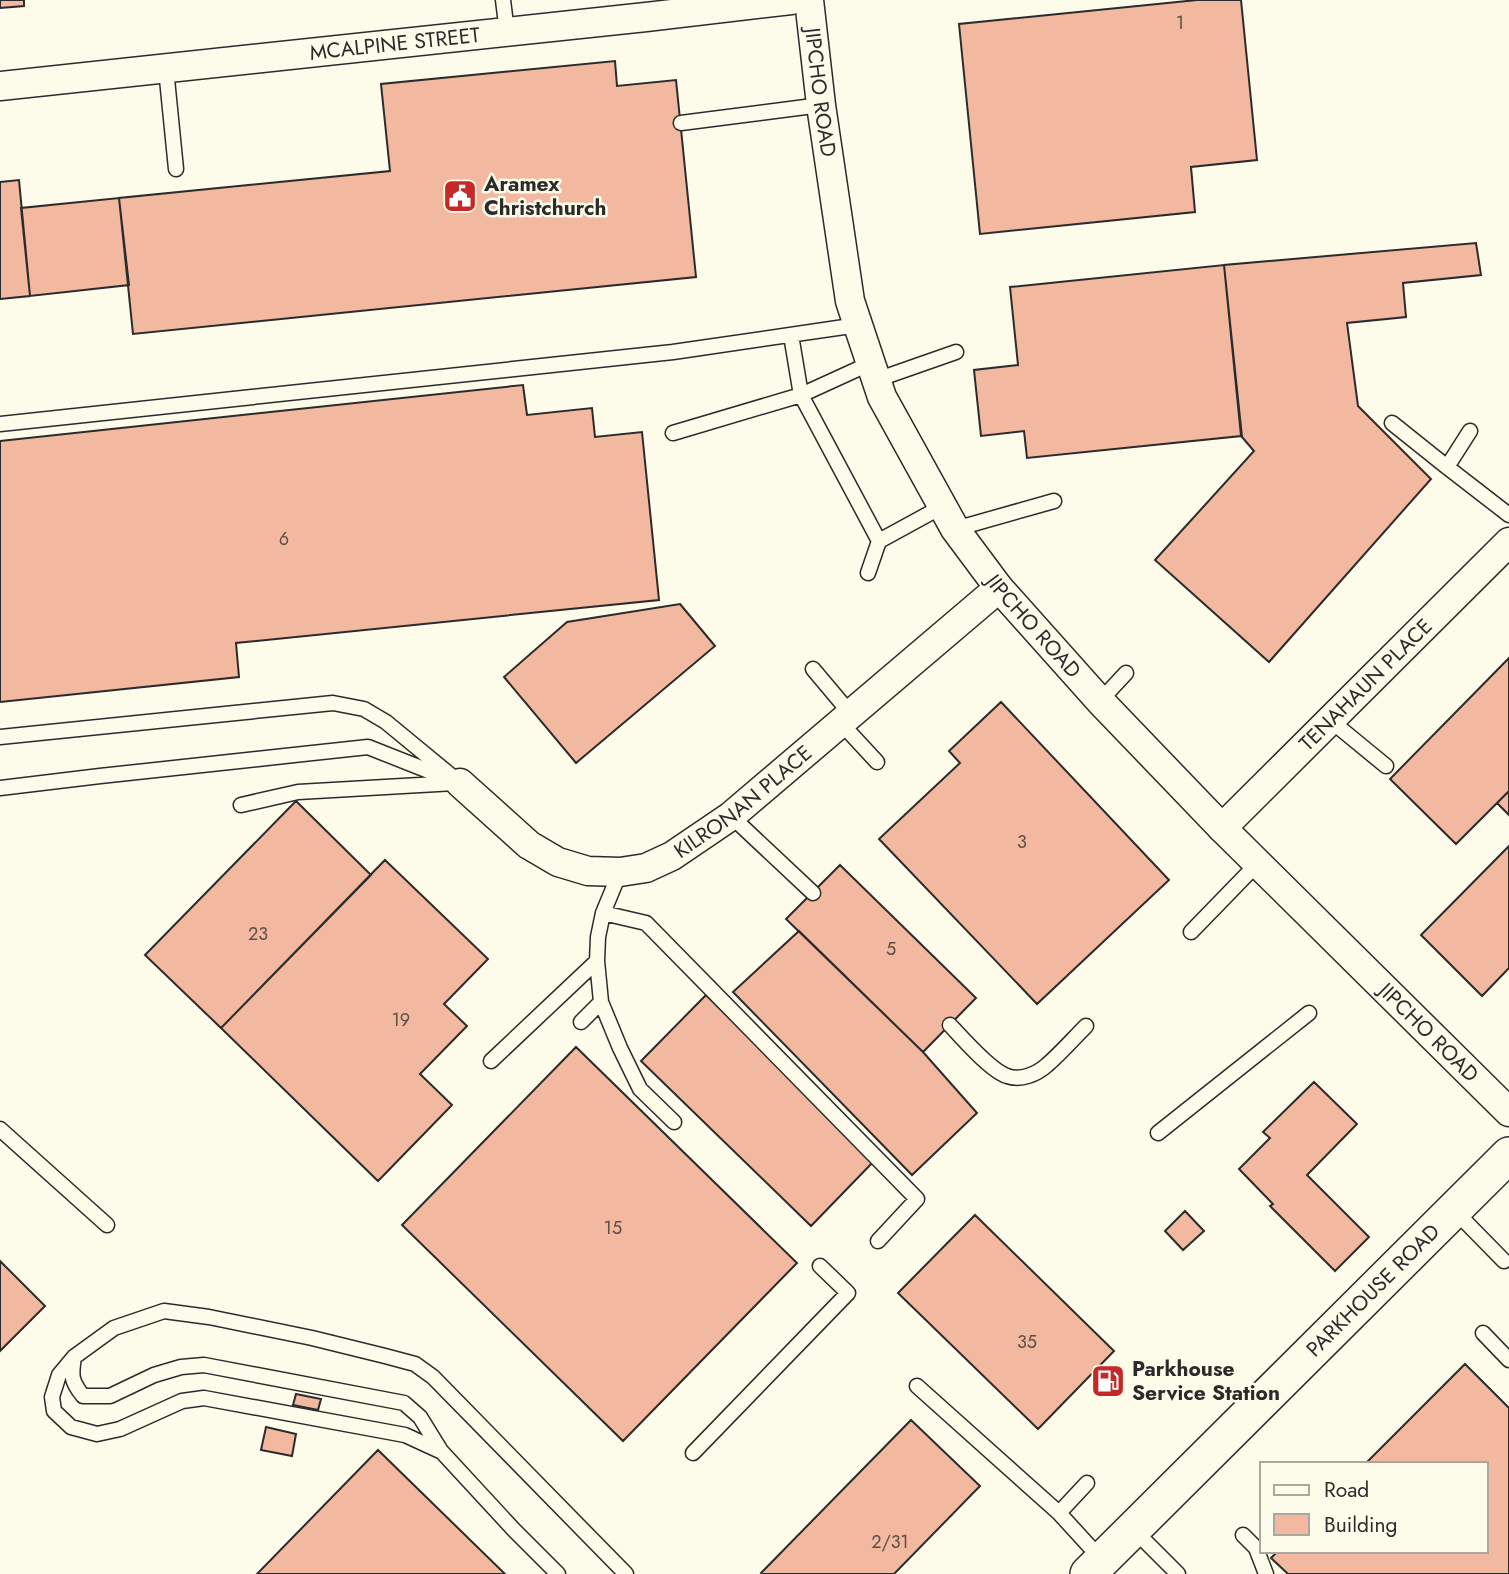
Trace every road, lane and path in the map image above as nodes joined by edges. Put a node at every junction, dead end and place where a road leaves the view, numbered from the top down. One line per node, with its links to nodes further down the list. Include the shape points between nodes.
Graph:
1 (503, 0): 5 (lane)
2 (791, 0): 4 (street, MCALPINE STREET)
3 (809, 0): 8 (street, JIPCHO ROAD)
4 (645, 9): 5 (street, MCALPINE STREET)
5 (508, 32): 6 (street, MCALPINE STREET)
6 (166, 69): 7 (street, MCALPINE STREET); 10 (lane)
7 (0, 86)
8 (821, 105): 9 (lane); 11 (street, JIPCHO ROAD, via 850,301)
9 (681, 123)
10 (176, 169)
11 (858, 325): 12 (lane); 14 (street, JIPCHO ROAD)
12 (791, 335): 15 (lane); 17 (lane, via 673,352)
13 (957, 352): 14 (lane)
14 (874, 371): 15 (lane); 23 (street, JIPCHO ROAD, via 882,397)
15 (801, 396): 19 (lane); 24 (lane)
16 (1392, 423): 20 (lane)
17 (0, 424)
18 (1470, 431): 20 (lane)
19 (673, 433)
20 (1447, 467): 22 (lane)
21 (1054, 500): 23 (lane)
22 (1509, 515)
23 (949, 518): 24 (lane); 27 (street, JIPCHO ROAD)
24 (879, 541): 26 (lane)
25 (1509, 542): 32 (street, TENAHAUN PLACE)
26 (868, 573)
27 (999, 588): 30 (street, JIPCHO ROAD); 31 (street, KILRONAN PLACE)
28 (813, 669): 31 (lane)
29 (1126, 673): 30 (lane)
30 (1100, 701): 40 (street, JIPCHO ROAD)
31 (845, 718): 34 (lane); 39 (street, KILRONAN PLACE)
32 (1330, 719): 35 (lane); 40 (street, TENAHAUN PLACE)
33 (0, 737): 36 (lane, via 333,704 364,709 386,722)
34 (877, 762)
35 (1386, 766)
36 (460, 783): 37 (lane, via 368,747); 38 (lane, via 298,792); 42 (street, KILRONAN PLACE, via 529,845 558,862 588,871)
37 (0, 788)
38 (241, 805)
39 (731, 816): 42 (street, KILRONAN PLACE, via 672,856 646,868); 43 (lane)
40 (1222, 828): 41 (street, JIPCHO ROAD)
41 (1258, 863): 45 (lane); 53 (street, JIPCHO ROAD)
42 (620, 872): 44 (lane)
43 (813, 893)
44 (603, 913): 46 (lane); 60 (lane, via 646,923 917,1199)
45 (1191, 932)
46 (597, 961): 47 (lane); 52 (lane)
47 (601, 1002): 49 (lane); 54 (lane, via 640,1089)
48 (1309, 1013): 56 (lane)
49 (581, 1022)
50 (950, 1025): 51 (lane, via 996,1070 1017,1078 1046,1066)
51 (1086, 1026)
52 (491, 1061)
53 (1509, 1112)
54 (674, 1122)
55 (0, 1129): 59 (lane)
56 (1158, 1133)
57 (1509, 1155): 58 (street, PARKHOUSE ROAD)
58 (1454, 1210): 61 (lane); 71 (street, PARKHOUSE ROAD)
59 (107, 1225)
60 (878, 1241)
61 (1504, 1261)
62 (820, 1266): 68 (lane, via 848,1293)
63 (1483, 1333): 65 (lane)
64 (74, 1357): 67 (lane, via 73,1384 83,1396 110,1396 154,1375 204,1365 404,1403); 67 (lane, via 59,1375 52,1397 54,1411 71,1427 97,1434 120,1429 182,1401 204,1398 405,1436); 75 (lane, via 114,1328 164,1311 312,1338 415,1364)
65 (1509, 1360)
66 (917, 1386): 70 (lane)
67 (442, 1452): 74 (lane)
68 (693, 1453)
69 (1087, 1483): 70 (lane)
70 (1059, 1513): 73 (lane)
71 (1133, 1529): 73 (street, PARKHOUSE ROAD); 76 (lane)
72 (1243, 1535): 77 (lane, via 1256,1548)
73 (1095, 1567)
74 (558, 1574)
75 (626, 1574)
76 (1178, 1574)
77 (1266, 1574)

